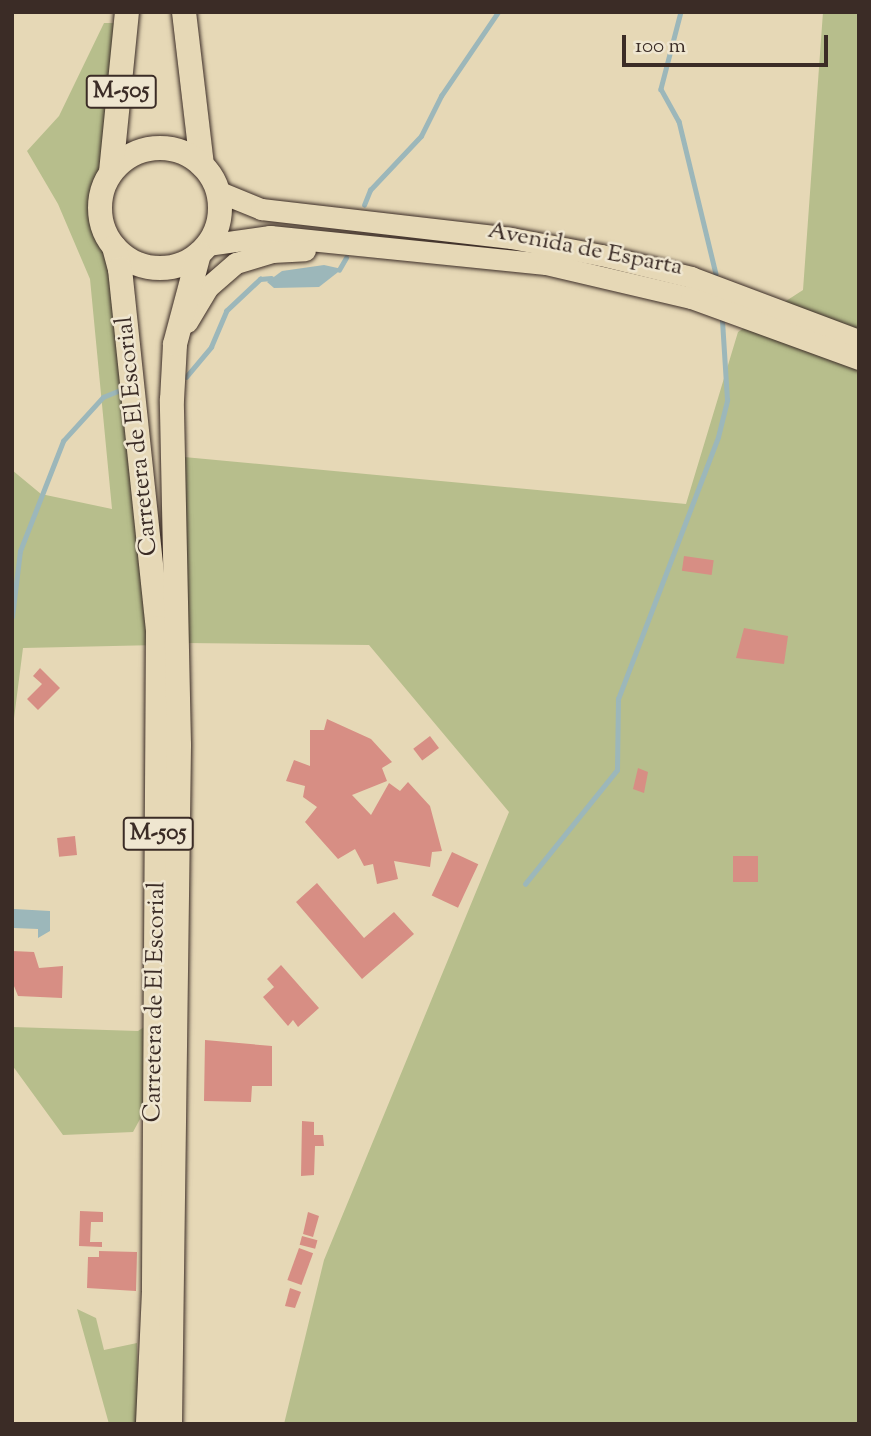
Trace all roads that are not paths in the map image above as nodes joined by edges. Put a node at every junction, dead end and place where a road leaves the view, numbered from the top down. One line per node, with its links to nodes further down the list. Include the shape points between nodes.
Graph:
1 (127, 12): 4 (highway, M-505)
2 (184, 12): 3 (highway, M-505)
3 (202, 165): 4 (highway, M-505, via 189,155 158,148 128,156); 5 (highway, M-505)
4 (111, 172): 6 (highway, M-505, via 101,195 100,213)
5 (217, 191): 7 (highway, M-505, via 218,219); 9 (main road, Avenida de Esparta, via 261,209 511,238 601,255 691,277)
6 (114, 247): 7 (highway, via 146,267 174,266); 12 (highway, Carretera de El Escorial / M-505, via 158,628 154,1278)
7 (203, 250): 8 (main road, Avenida de Esparta, via 270,236); 10 (highway, Carretera de El Escorial / M-505)
8 (419, 250): 10 (main road, via 290,250 252,256 208,287); 11 (main road, Avenida de Esparta, via 525,261 617,279 691,298)
9 (859, 340)
10 (176, 344): 13 (highway, Carretera de El Escorial / M-505, via 172,400 179,897)
11 (859, 359)
12 (148, 1424)
13 (170, 1424)

